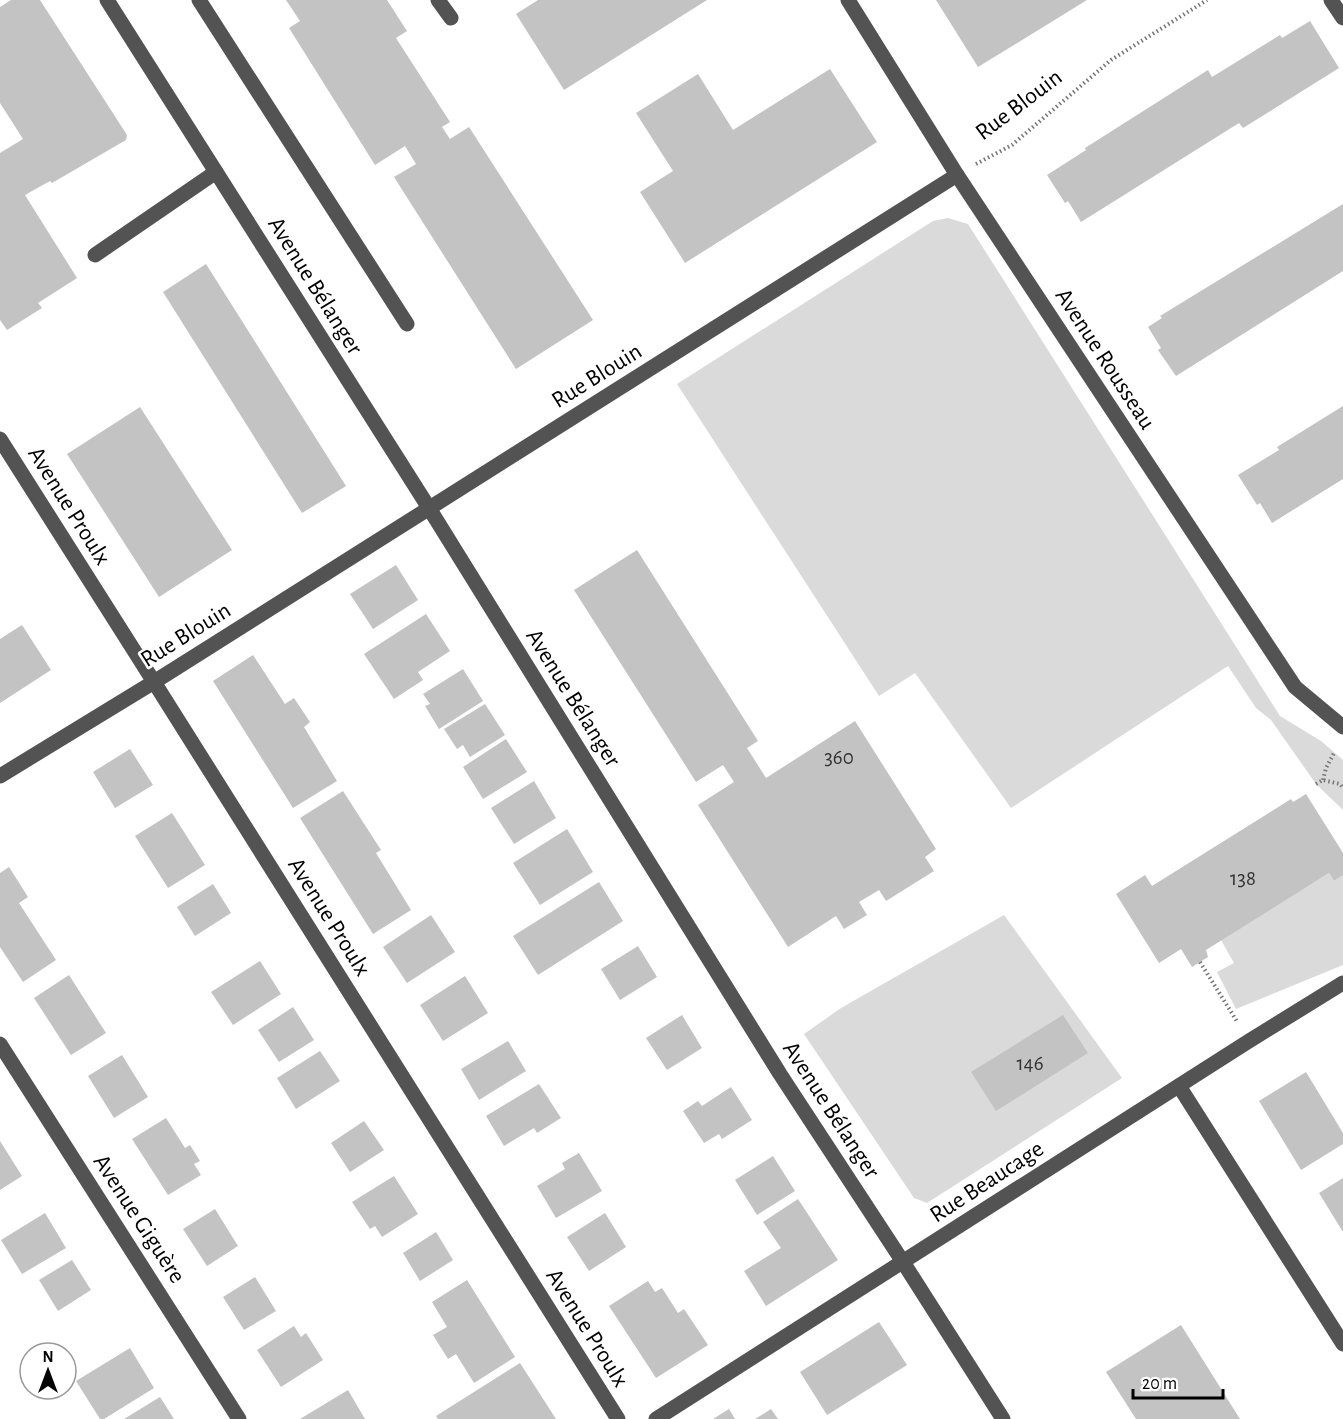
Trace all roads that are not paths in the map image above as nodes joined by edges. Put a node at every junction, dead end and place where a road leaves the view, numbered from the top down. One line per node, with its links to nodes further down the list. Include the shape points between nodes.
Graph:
1 (107, 0): 8 (street, Avenue Bélanger)
2 (199, 0): 11 (street)
3 (438, 0): 6 (street)
4 (848, 0): 9 (street, Avenue Rousseau)
5 (1332, 0): 7 (street)
6 (451, 18)
7 (1343, 18)
8 (216, 172): 10 (street); 13 (street, Avenue Bélanger)
9 (957, 175): 13 (street, Rue Blouin); 15 (street, Avenue Rousseau, via 1295,687)
10 (95, 255)
11 (407, 324)
12 (0, 439): 14 (street, Avenue Proulx)
13 (429, 508): 14 (street, Rue Blouin); 20 (street, Avenue Bélanger, via 780,1074)
14 (154, 681): 16 (street, Rue Blouin); 23 (street, Avenue Proulx)
15 (1343, 727)
16 (0, 776)
17 (1343, 983): 19 (street, Rue Beaucage)
18 (0, 1044): 22 (street, Avenue Giguère)
19 (1179, 1086): 20 (street, Rue Beaucage); 21 (street)
20 (903, 1262): 24 (street, Rue Beaucage); 25 (street, Avenue Bélanger)
21 (1343, 1344)
22 (239, 1419)
23 (618, 1419)
24 (656, 1419)
25 (1003, 1419)

